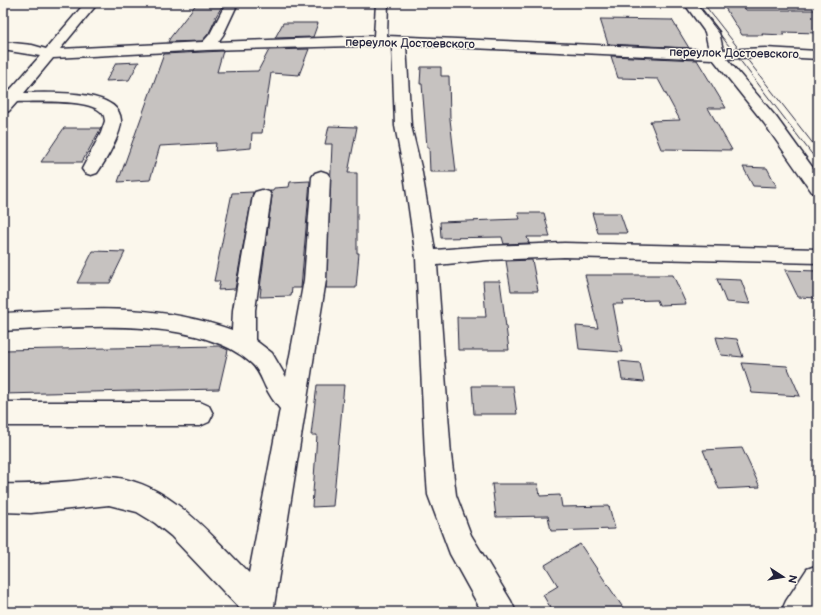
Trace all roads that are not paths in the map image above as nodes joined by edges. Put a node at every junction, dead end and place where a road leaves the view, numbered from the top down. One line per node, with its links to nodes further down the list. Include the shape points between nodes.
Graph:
1 (92, 3): 8 (street)
2 (232, 3): 7 (street, via 216,35)
3 (382, 3): 5 (street)
4 (690, 3): 9 (street, via 712,32)
5 (390, 40): 7 (street, переулок Достоевского); 9 (street, переулок Достоевского); 17 (street)
6 (3, 46): 8 (street, переулок Достоевского)
7 (207, 46): 8 (street, переулок Достоевского)
8 (50, 54): 11 (street)
9 (717, 55): 10 (street, переулок Достоевского, via 765,52); 14 (street, via 770,120)
10 (818, 55)
11 (8, 102): 12 (street, via 79,100 93,101 108,108 113,120 111,128)
12 (91, 169)
13 (321, 177): 20 (street, via 315,280)
14 (818, 188)
15 (262, 196): 19 (street, via 244,310)
16 (818, 256): 17 (street, via 564,250 487,252)
17 (426, 258): 26 (street, via 442,495 460,544)
18 (3, 322): 19 (street, via 124,318 170,321 209,331)
19 (243, 344): 20 (street, via 264,361)
20 (293, 406): 25 (street)
21 (3, 414): 22 (street)
22 (200, 414)
23 (3, 498): 25 (street, via 31,499 109,491 146,501 181,526)
24 (818, 580): 27 (street)
25 (258, 608)
26 (500, 612)
27 (797, 612)

